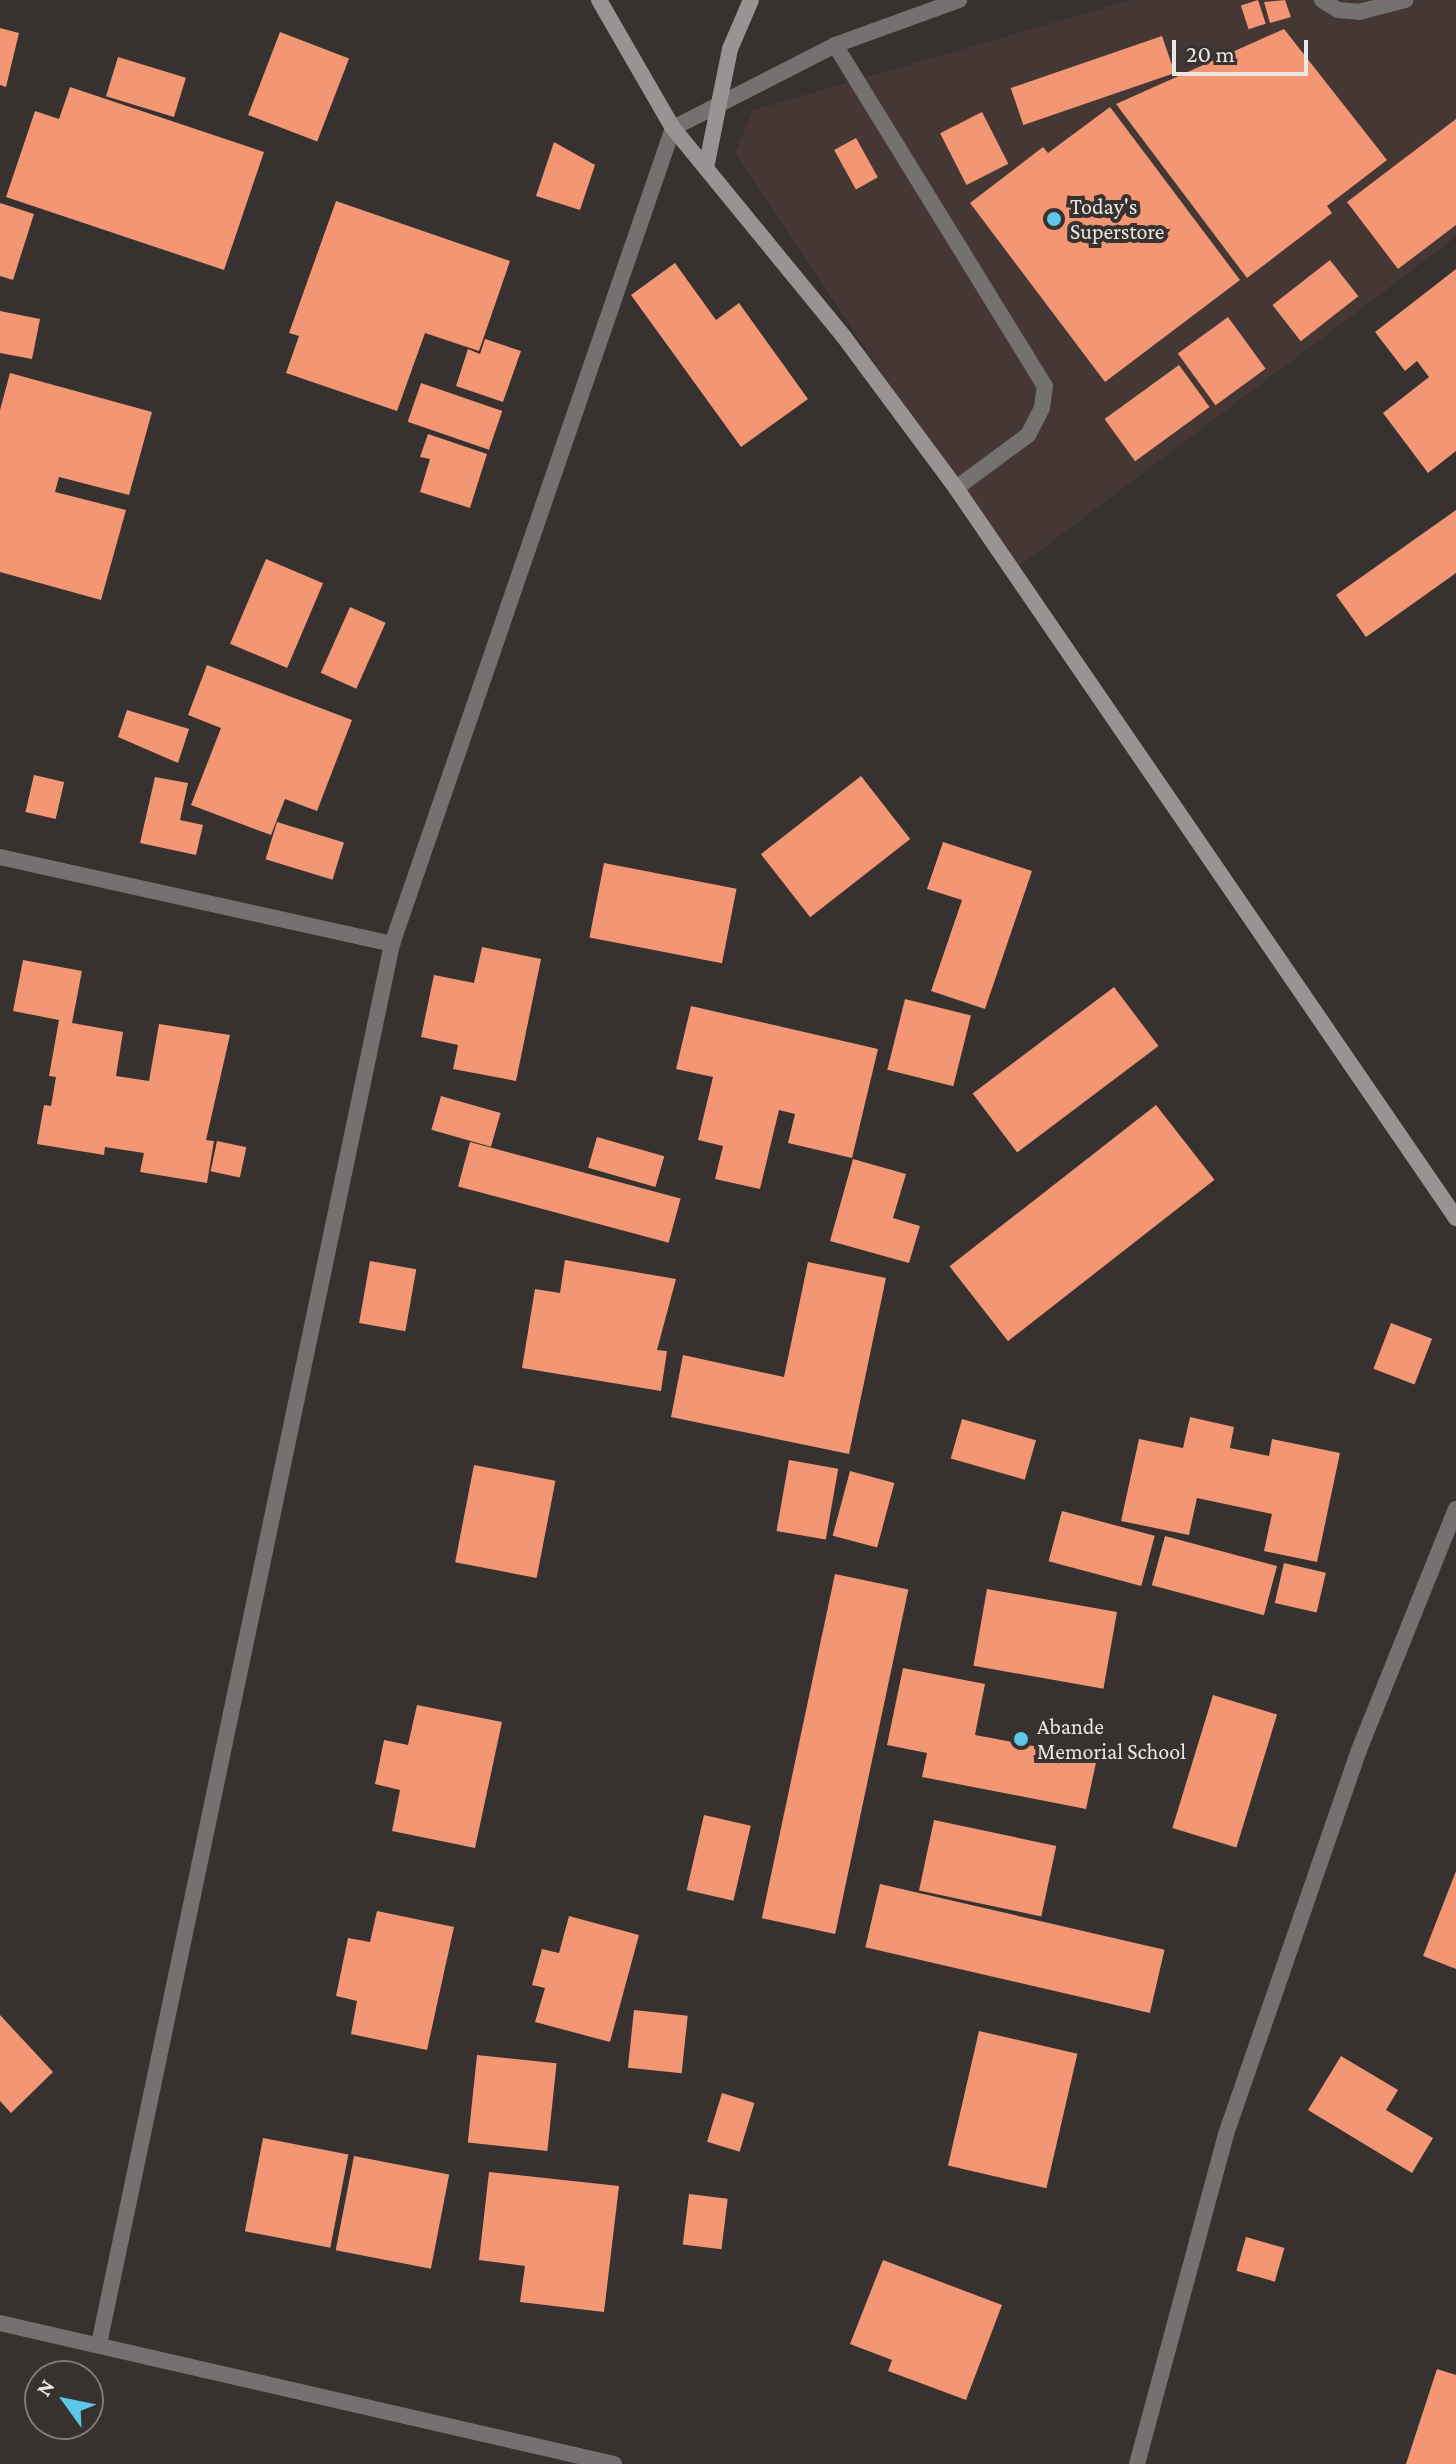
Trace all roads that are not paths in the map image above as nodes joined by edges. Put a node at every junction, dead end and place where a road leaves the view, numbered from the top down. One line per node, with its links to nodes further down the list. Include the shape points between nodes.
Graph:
1 (599, 0): 8 (street)
2 (751, 0): 7 (street)
3 (959, 0): 6 (street)
4 (1322, 0): 5 (street, via 1338,10 1359,12)
5 (1405, 0)
6 (835, 45): 7 (street); 10 (street, via 1045,386 1042,408 1028,435)
7 (715, 105): 8 (street); 9 (street)
8 (673, 128): 9 (street); 12 (street)
9 (706, 168): 10 (street, via 844,337)
10 (956, 488): 13 (street)
11 (0, 857): 12 (street)
12 (392, 944): 16 (street)
13 (1456, 1218)
14 (1456, 1509): 18 (street, via 1359,1750 1226,2134)
15 (0, 2323): 16 (street)
16 (99, 2344): 17 (street)
17 (614, 2464)
18 (1137, 2464)

